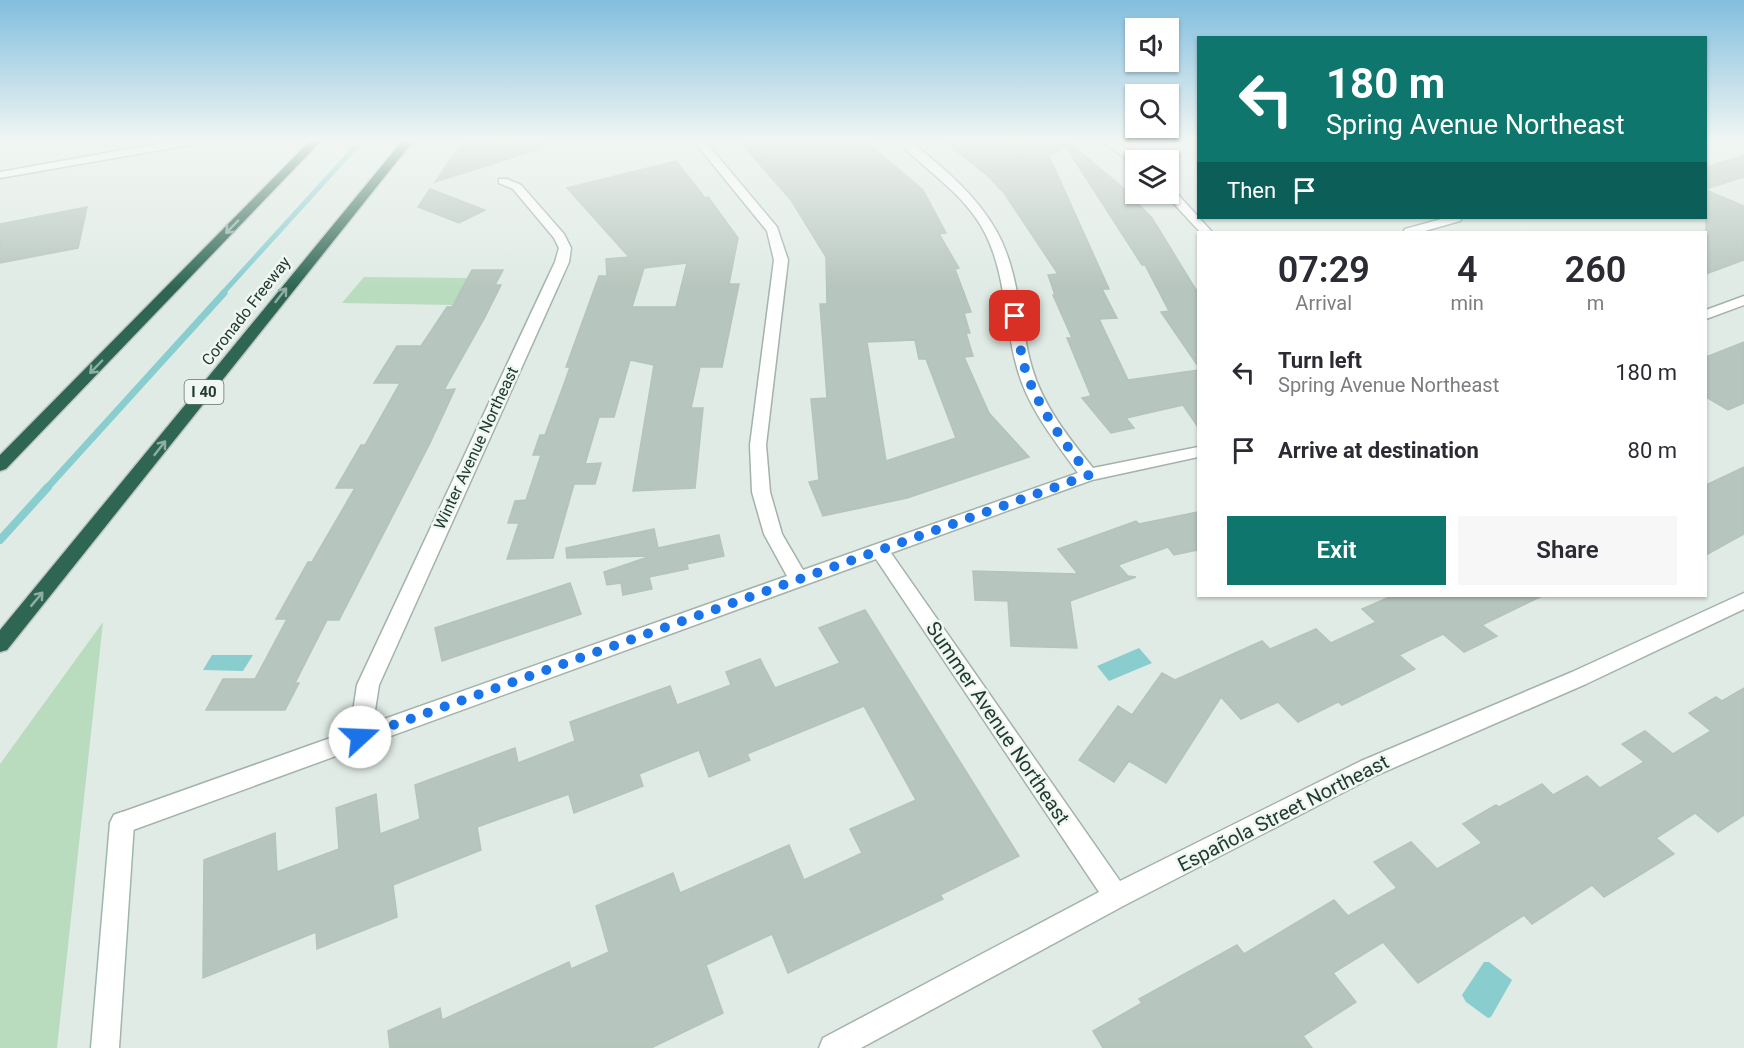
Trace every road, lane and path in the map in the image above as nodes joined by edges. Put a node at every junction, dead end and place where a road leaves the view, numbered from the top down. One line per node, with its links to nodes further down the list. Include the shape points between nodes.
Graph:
1 (269, 189): 13 (highway, one-way to 13)
2 (368, 189): 18 (highway, Coronado Freeway / I 40, one-way to 2)
3 (519, 189): 19 (street, Winter Avenue Northeast, via 560,237 565,248 562,262 368,685)
4 (739, 189): 16 (street, via 773,230 781,260 758,445 760,481 773,534)
5 (958, 189): 14 (street, via 992,232 1002,255 1025,369 1037,400)
6 (1179, 202): 8 (street)
7 (1453, 219): 9 (street)
8 (1205, 231)
9 (1412, 231)
10 (1744, 300): 11 (street)
11 (1707, 315)
12 (1197, 452): 14 (street)
13 (0, 465)
14 (1089, 475): 15 (street)
15 (880, 551): 16 (street); 20 (street, Summer Avenue Northeast)
16 (799, 580): 19 (street)
17 (1744, 600): 20 (street, Española Street Northeast, via 1579,678 1369,768)
18 (0, 644)
19 (360, 737): 21 (street, via 122,823)
20 (1116, 896): 22 (street, Española Street Northeast)
21 (105, 1048)
22 (833, 1048)

